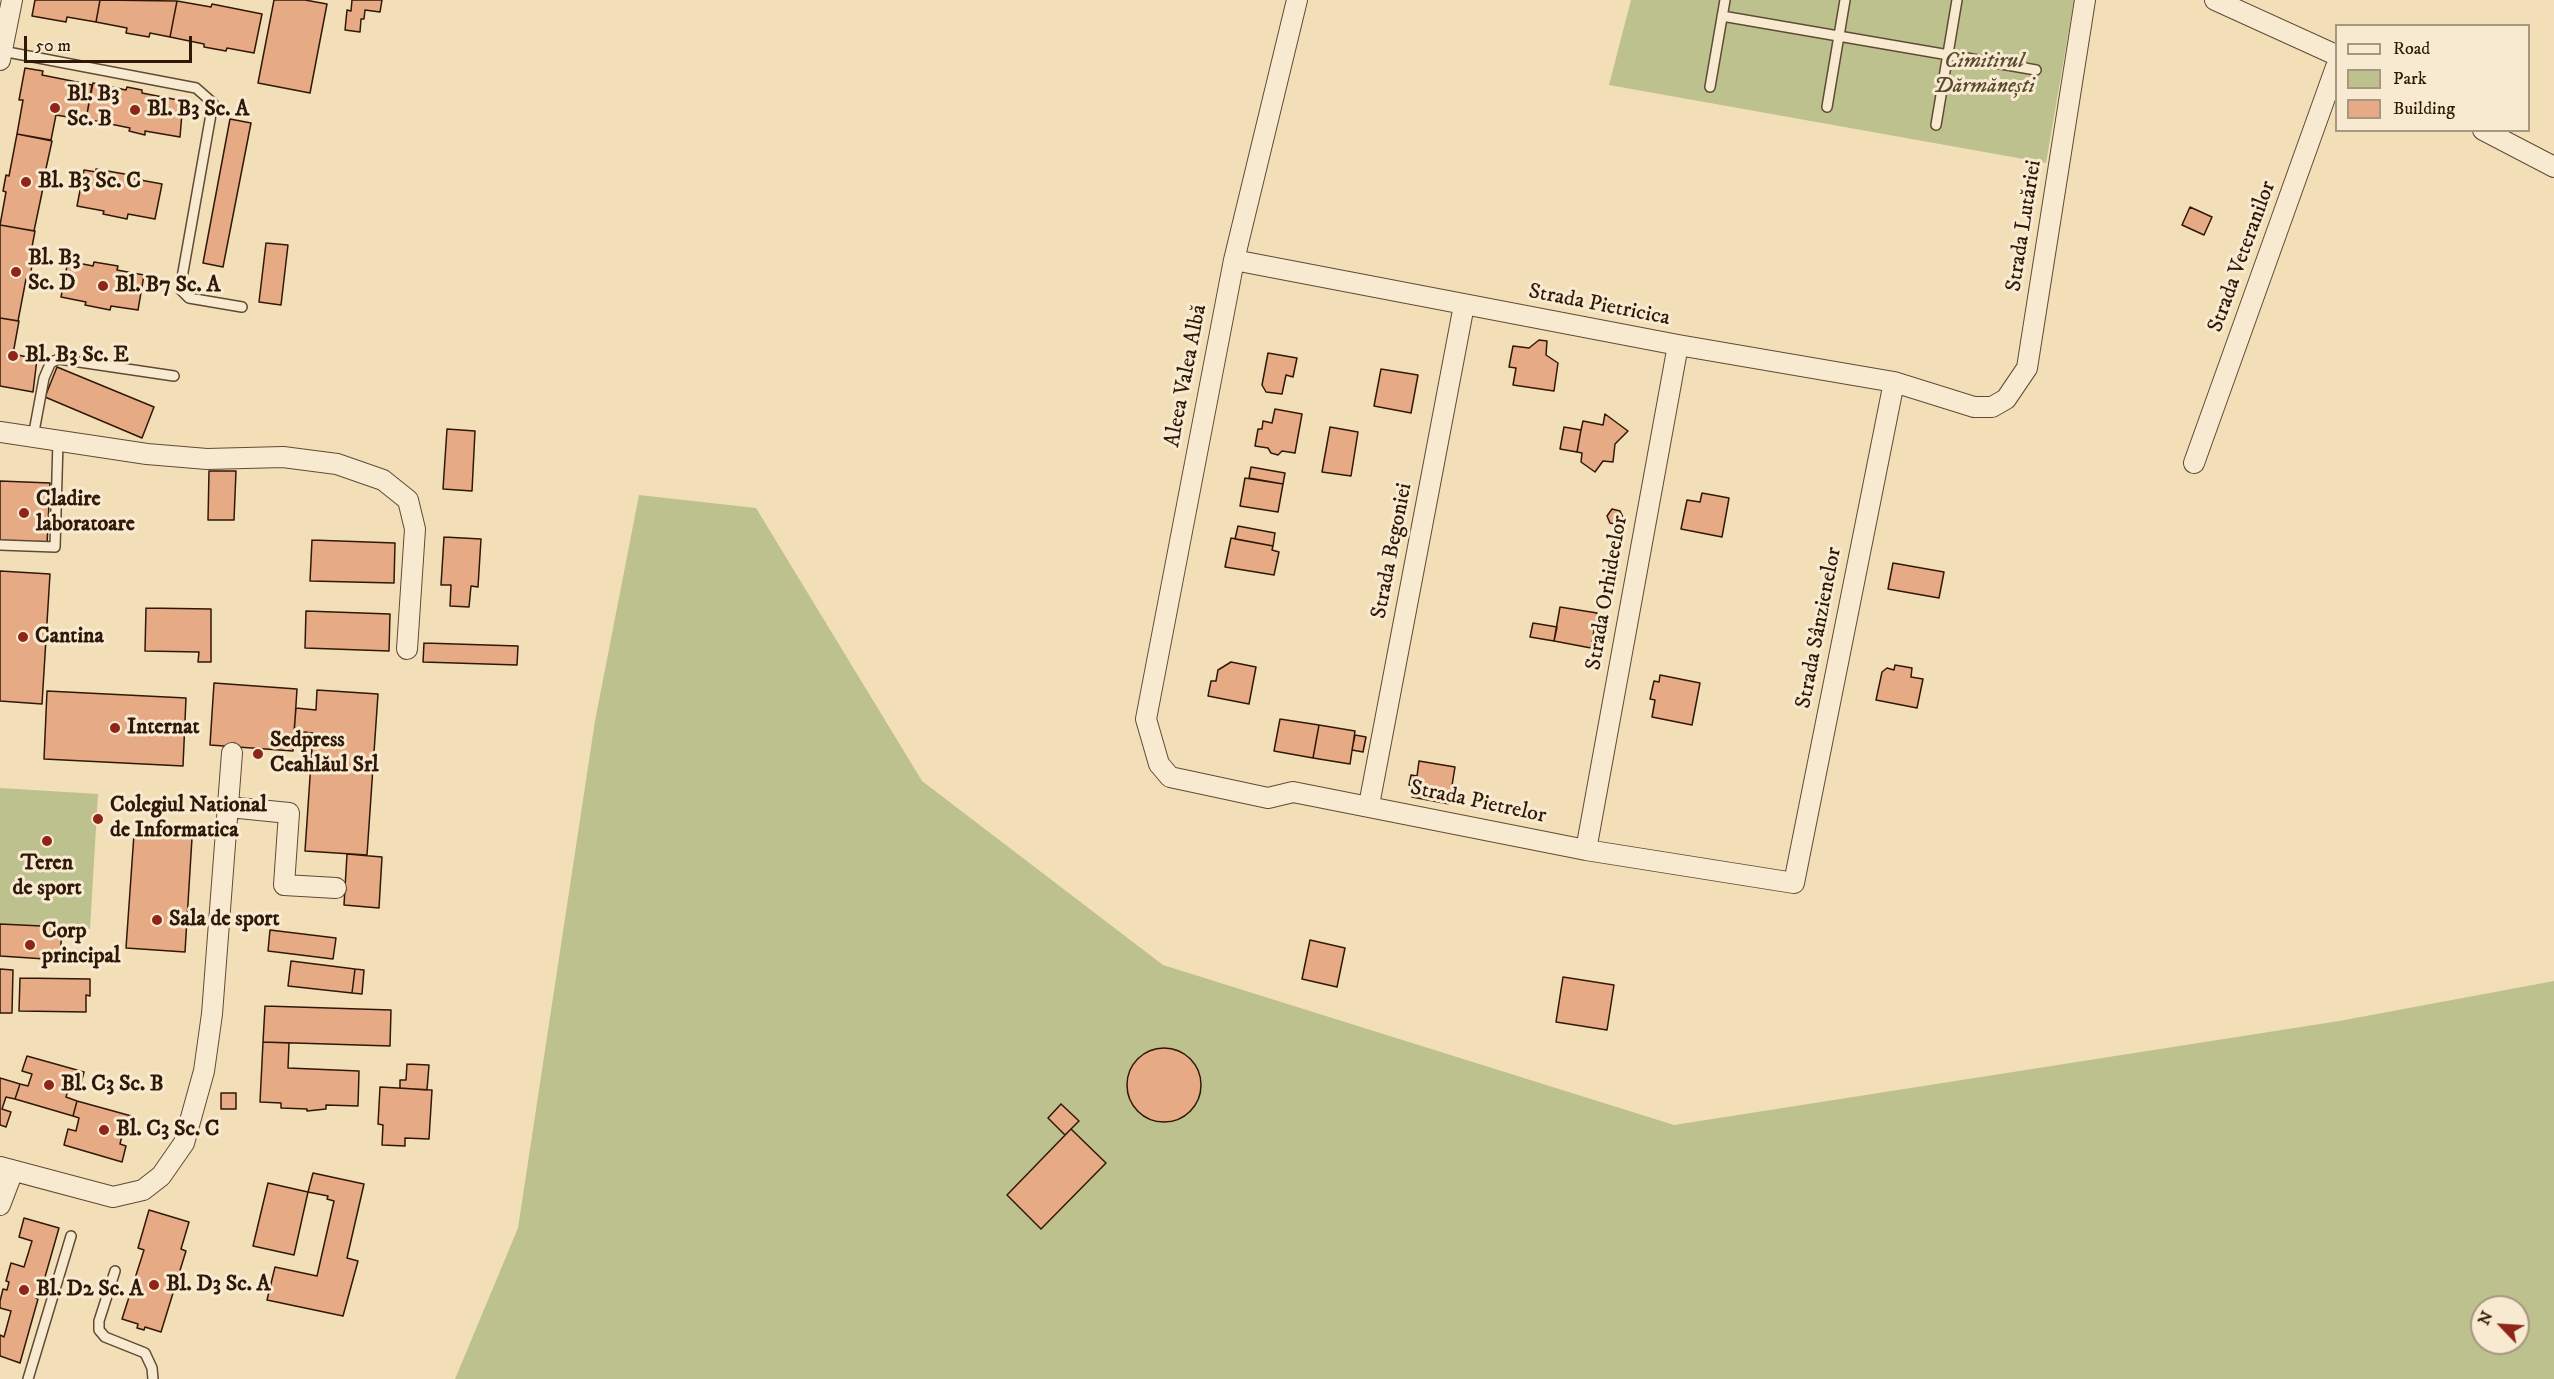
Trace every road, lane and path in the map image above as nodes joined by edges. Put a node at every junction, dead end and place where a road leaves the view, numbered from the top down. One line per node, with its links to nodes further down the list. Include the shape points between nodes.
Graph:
1 (12, 0): 11 (street)
2 (1297, 0): 20 (street, Aleea Valea Albă)
3 (1725, 0): 8 (lane)
4 (1845, 0): 9 (lane)
5 (1957, 0): 12 (lane)
6 (2085, 0): 26 (street, Strada Lutăriei, via 2026,368 2006,399 1992,407)
7 (2215, 0): 10 (street)
8 (1722, 16): 9 (lane); 15 (lane)
9 (1839, 36): 12 (lane); 16 (lane)
10 (2335, 54)
11 (1, 55): 22 (lane, via 196,88 213,103 180,289 189,298)
12 (1948, 55): 13 (lane); 17 (lane)
13 (2036, 70)
14 (2335, 73): 30 (street, Strada Veteranilor)
15 (1710, 87)
16 (1827, 107)
17 (1936, 125)
18 (2487, 132): 19 (street)
19 (2554, 167)
20 (1234, 260): 21 (street, Strada Pietricica); 34 (street, Aleea Valea Albă, via 1146,719)
21 (1464, 305): 23 (street, Strada Pietricica); 35 (street, Strada Begoniei)
22 (242, 307)
23 (1678, 345): 25 (street, Strada Pietricica); 37 (street, Strada Orhideelor)
24 (174, 376): 28 (lane, via 54,361 44,378)
25 (1894, 382): 26 (street, Strada Pietricica); 38 (street, Strada Sânzienelor)
26 (1954, 402)
27 (0, 432): 28 (street)
28 (33, 437): 29 (street)
29 (58, 441): 31 (lane, via 55,547); 32 (street, via 207,459 293,459 337,464 383,480 408,500 415,529)
30 (2194, 463)
31 (0, 545)
32 (407, 649)
33 (232, 753): 36 (street)
34 (1159, 764): 35 (street, Strada Pietrelor, via 1170,777 1268,798 1293,792)
35 (1369, 805): 37 (street, Strada Pietrelor)
36 (229, 807): 39 (street, via 289,813 284,885); 40 (street, via 212,1014 204,1071 184,1143 161,1176 144,1190 113,1197)
37 (1586, 850): 38 (street, Strada Pietrelor)
38 (1794, 883)
39 (336, 888)
40 (6, 1169): 41 (street)
41 (0, 1205)
42 (71, 1236): 44 (lane)
43 (115, 1271): 45 (lane, via 99,1330 105,1337 145,1353)
44 (28, 1379)
45 (153, 1379)

